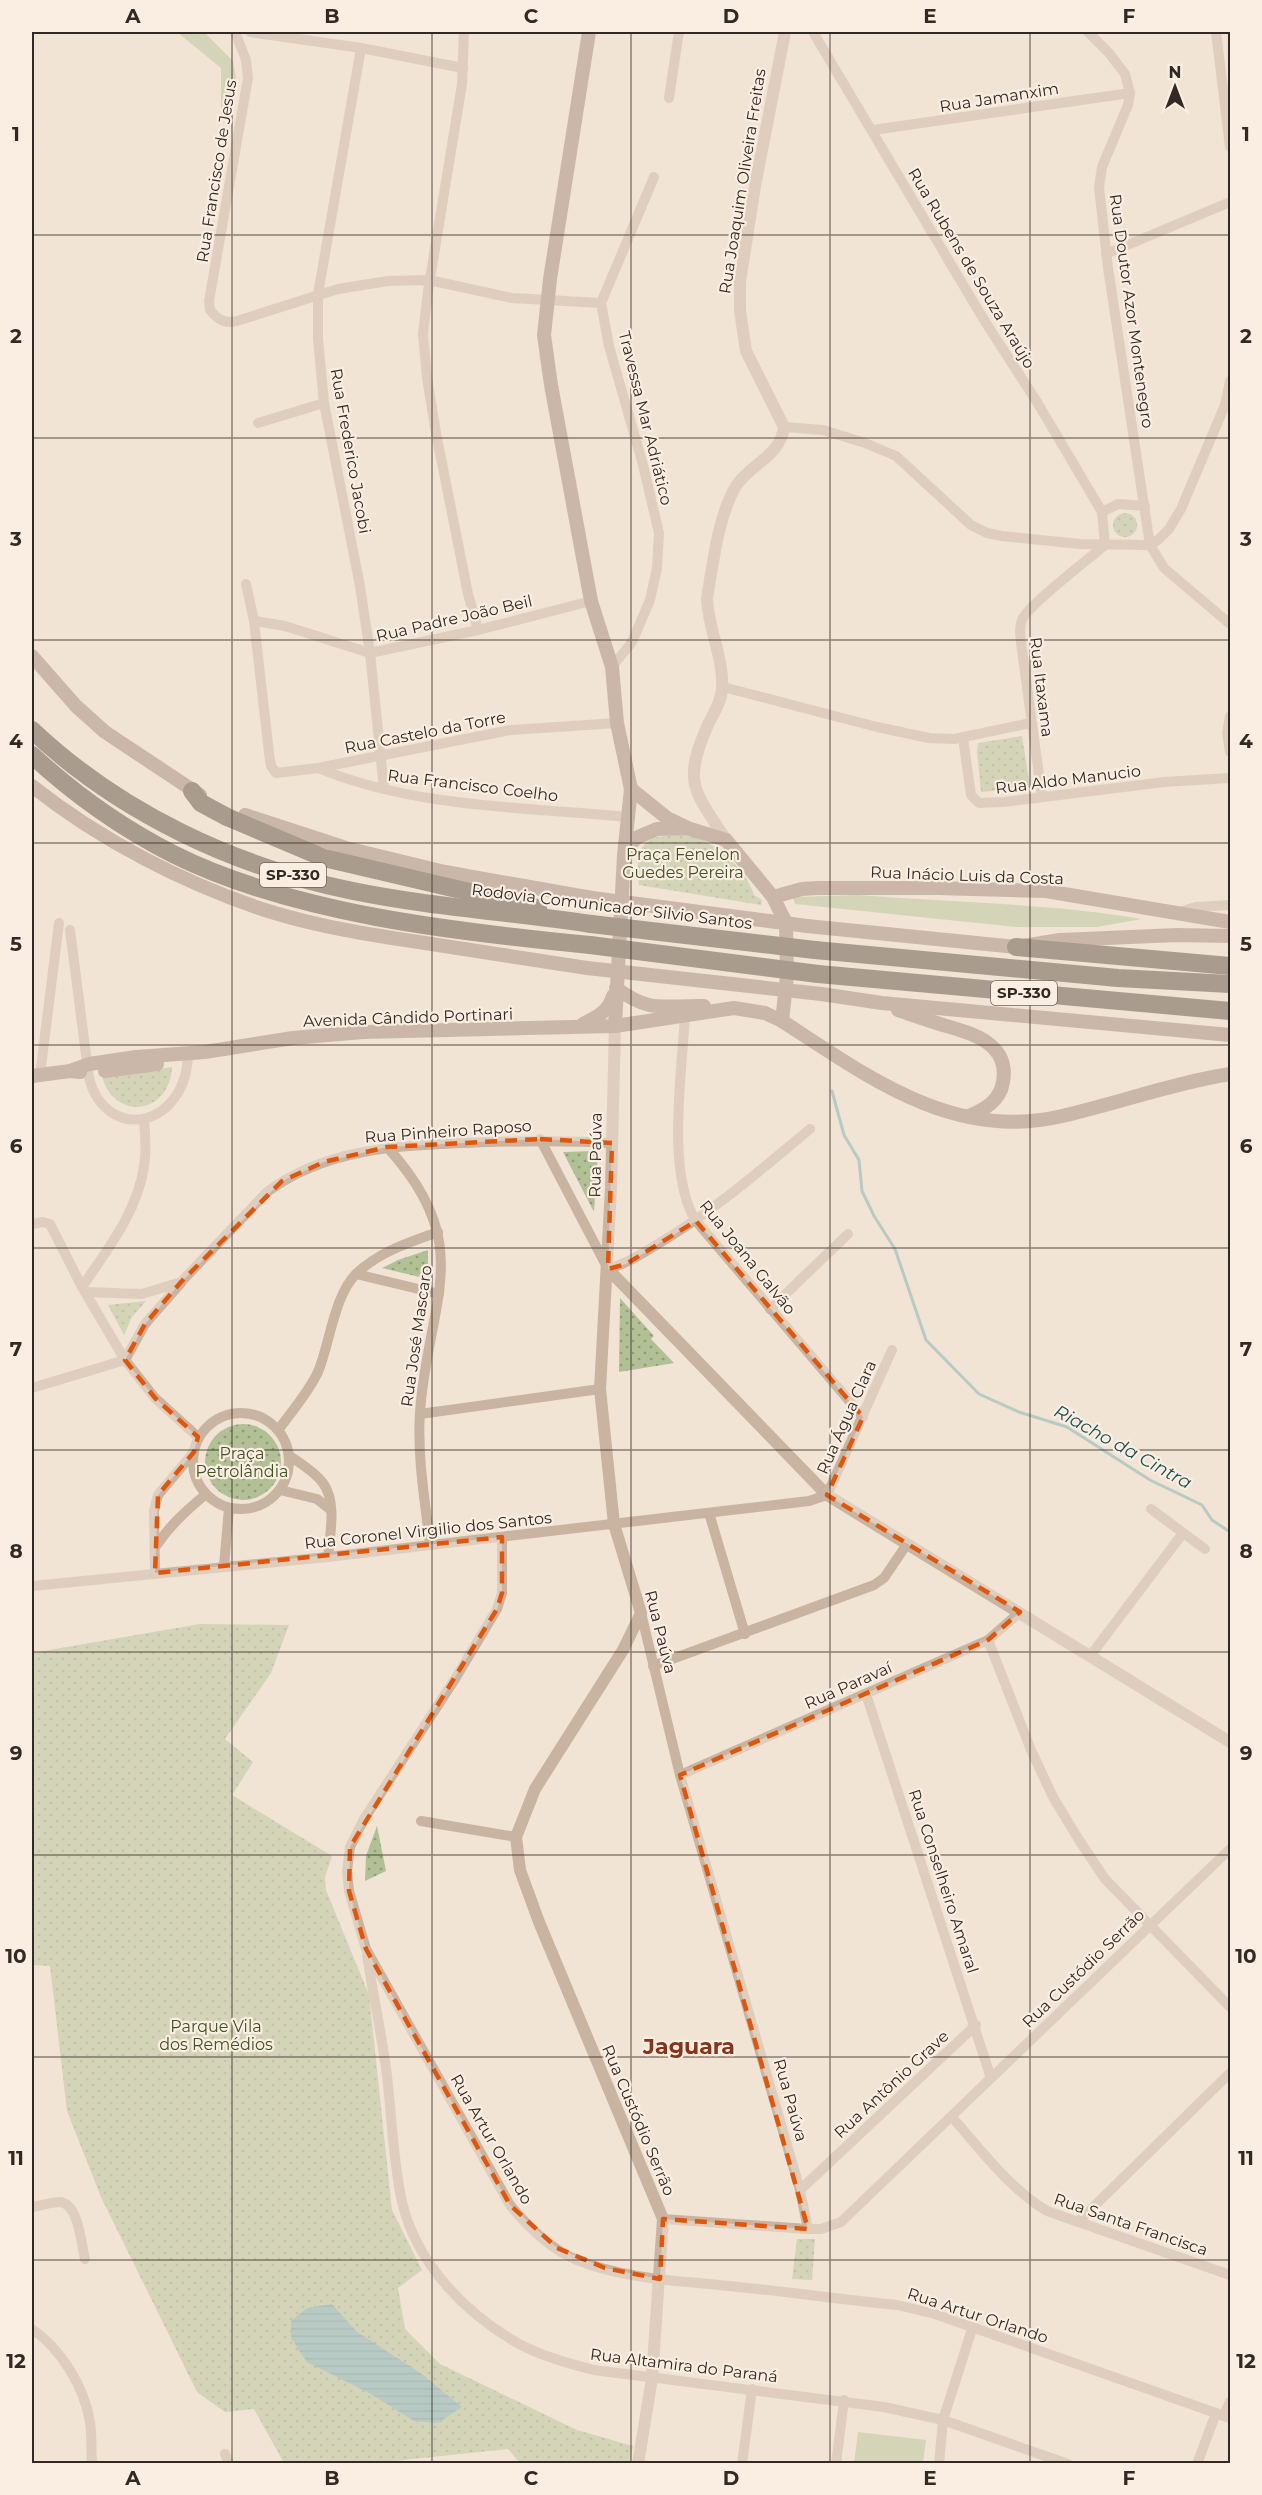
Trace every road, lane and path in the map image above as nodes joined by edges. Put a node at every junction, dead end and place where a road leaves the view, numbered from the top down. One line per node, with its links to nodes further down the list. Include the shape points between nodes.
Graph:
1 (235, 32): 21 (street, Rua Francisco de Jesus, via 248,78 210,310 228,323)
2 (250, 32): 11 (street)
3 (464, 32): 12 (street)
4 (589, 32): 22 (main road)
5 (679, 32): 14 (street)
6 (784, 32): 27 (street, Rua Joaquim Oliveira Freitas, via 755,186 740,282 740,311 746,351)
7 (806, 32): 10 (street, Rua Rubens de Souza Araújo)
8 (1088, 32): 13 (street, via 1125,74)
9 (1216, 32): 16 (street)
10 (815, 36): 15 (street, Rua Rubens de Souza Araújo)
11 (361, 48): 12 (street); 21 (street, Rua Frederico Jacobi)
12 (463, 68): 20 (street)
13 (1130, 93): 15 (street, Rua Jamanxim); 19 (street, Rua Doutor Azor Montenegro, via 1102,167 1099,187)
14 (669, 98)
15 (873, 130): 29 (street, Rua Rubens de Souza Araújo)
16 (1230, 147)
17 (654, 177): 23 (street)
18 (1230, 202): 19 (street)
19 (1106, 254): 28 (street, Rua Doutor Azor Montenegro)
20 (429, 280): 21 (street, via 366,283); 22 (street); 36 (street, via 423,334 427,378)
21 (318, 294): 25 (street, Rua Frederico Jacobi)
22 (548, 301): 23 (street); 33 (main road, via 545,354)
23 (601, 303): 39 (street, Travessa Mar Adriático, via 659,532 650,600 632,642)
24 (1230, 381): 31 (street, via 1225,405 1181,509 1169,529)
25 (324, 403): 26 (street); 37 (street, Rua Frederico Jacobi)
26 (258, 423)
27 (784, 427): 30 (street, via 823,430 896,456 980,531 1023,539); 40 (street, via 777,448 737,485 728,503 714,559 707,612)
28 (1144, 506): 29 (street, via 1118,504); 31 (street, Rua Doutor Azor Montenegro)
29 (1102, 512): 30 (street)
30 (1105, 545): 31 (street); 43 (street, Rua Itaxama, via 1022,619 1021,643)
31 (1150, 545): 35 (street, via 1164,568)
32 (246, 585): 34 (street)
33 (591, 601): 36 (street, Rua Padre João Beil); 39 (main road)
34 (254, 621): 37 (street, Rua Padre João Beil, via 285,626); 49 (street, Rua Castelo da Torre, via 274,771 281,774)
35 (1230, 624)
36 (478, 630): 37 (street, Rua Padre João Beil)
37 (370, 653): 48 (street, Rua Frederico Jacobi)
38 (32, 656): 54 (main road, via 105,732)
39 (612, 667): 42 (main road)
40 (723, 687): 45 (street, via 877,728 929,738); 58 (street, via 692,772 697,793)
41 (1230, 716): 46 (street)
42 (617, 717): 48 (street, Rua Castelo da Torre, via 511,730); 53 (main road)
43 (1031, 723): 45 (street); 55 (street, Rua Itaxama)
44 (32, 730): 65 (highway, Rodovia Comunicador Silvio Santos / SP-330, via 82,773 128,805 261,867 352,891)
45 (963, 738): 55 (street, Rua Aldo Manucio, via 975,801)
46 (1230, 752)
47 (32, 755): 74 (highway, SP-330, bridge, via 115,821 174,854 270,892 401,920 818,974)
48 (381, 755): 49 (street, Rua Castelo da Torre); 52 (street, Rua Frederico Jacobi)
49 (318, 768): 52 (street, Rua Francisco Coelho)
50 (1230, 778): 55 (street, Rua Aldo Manucio)
51 (32, 786): 72 (main road, bridge, via 54,804 170,871 269,911 344,930 587,968)
52 (384, 789): 56 (street, Rua Francisco Coelho, via 474,803)
53 (632, 789): 56 (main road); 57 (main road, via 667,818)
54 (192, 791): 65 (highway, via 201,803 228,817 324,858 534,906); 68 (main road, bridge, via 255,820 445,872 592,898 807,926)
55 (1042, 797)
56 (627, 817): 59 (main road)
57 (687, 828): 58 (main road); 59 (main road, via 657,829 630,844)
58 (726, 840): 60 (main road)
59 (624, 855): 71 (main road)
60 (773, 897): 62 (main road, Rua Inácio Luis da Costa, via 817,888 1046,891); 76 (main road, via 786,923 788,937)
61 (1230, 905): 62 (street)
62 (1179, 912): 63 (main road, Rua Inácio Luis da Costa)
63 (1230, 922)
64 (60, 923): 83 (street)
65 (588, 924): 70 (highway, Rodovia Comunicador Silvio Santos / SP-330, bridge, via 815,950 1118,978)
66 (70, 930): 81 (street)
67 (1230, 936): 68 (main road, via 1060,940)
68 (1016, 947): 69 (highway)
69 (1230, 966)
70 (1230, 984)
71 (616, 988): 73 (main road, Avenida Cândido Portinari, via 647,1006); 77 (main road); 78 (main road, Avenida Cândido Portinari, via 602,1015)
72 (882, 1003): 79 (main road); 84 (main road, via 980,1036 996,1049 1004,1066 1002,1088 988,1107)
73 (724, 1009): 75 (main road, Avenida Cândido Portinari); 76 (main road, Avenida Cândido Portinari, via 751,1010)
74 (1230, 1011)
75 (685, 1016): 77 (main road, Avenida Cândido Portinari); 90 (street, Rua Joana Galvão, via 679,1166 688,1209)
76 (782, 1021): 84 (main road, Avenida Cândido Portinari, via 875,1081 934,1108)
77 (615, 1026): 78 (main road, Avenida Cândido Portinari); 88 (street, Rua Paúva)
78 (577, 1028): 80 (main road, Avenida Cândido Portinari, via 363,1032 293,1038)
79 (1230, 1035)
80 (188, 1055): 81 (main road, Avenida Cândido Portinari); 85 (street, via 186,1077 175,1100 166,1110)
81 (89, 1068): 83 (main road, Avenida Cândido Portinari); 85 (street, via 92,1088 108,1109)
82 (1230, 1074): 84 (main road, Avenida Cândido Portinari, via 1029,1122)
83 (36, 1075)
84 (969, 1116)
85 (144, 1119): 97 (street, via 145,1163 135,1198)
86 (810, 1129): 90 (street)
87 (540, 1140): 88 (street, Rua Pinheiro Raposo); 89 (street, Rua Pinheiro Raposo); 94 (street)
88 (612, 1143): 94 (street, Rua Paúva)
89 (387, 1147): 92 (street, Rua José Mascaro, via 420,1188); 96 (street, Rua Pinheiro Raposo, via 324,1161 282,1181)
90 (696, 1221): 94 (street, via 626,1264); 99 (street, Rua Joana Galvão)
91 (32, 1224): 97 (street, via 50,1224)
92 (438, 1232): 95 (street, via 378,1257); 98 (street, Rua José Mascaro)
93 (848, 1234): 99 (street)
94 (608, 1269): 103 (street, Rua Paúva); 112 (street)
95 (356, 1274): 98 (street); 106 (street, via 342,1298 317,1373)
96 (182, 1282): 97 (street, Rua Pinheiro Raposo, via 142,1294); 101 (street, via 146,1324)
97 (83, 1289): 101 (street)
98 (440, 1294): 104 (street, Rua José Mascaro)
99 (770, 1309): 105 (street, Rua Joana Galvão)
100 (892, 1350): 105 (street, Rua Água Clara)
101 (125, 1360): 102 (street); 107 (street, via 155,1398)
102 (32, 1388)
103 (600, 1389): 104 (street); 117 (street, Rua Paúva)
104 (420, 1414): 120 (street, Rua José Mascaro)
105 (863, 1417): 112 (street, Rua Água Clara)
106 (279, 1429): 107 (street, via 267,1419 237,1412 221,1416); 109 (street)
107 (198, 1437): 108 (street)
108 (194, 1452): 111 (street, via 195,1474); 122 (street, via 158,1495 154,1511)
109 (290, 1456): 110 (street, via 289,1474); 115 (street, via 323,1482 331,1499)
110 (280, 1490): 113 (street, via 258,1506); 115 (street, via 316,1499)
111 (206, 1494): 113 (street); 122 (street)
112 (827, 1495): 116 (street, Rua Coronel Virgilio dos Santos, via 786,1506); 121 (street)
113 (229, 1508): 125 (street)
114 (1151, 1509): 118 (street)
115 (331, 1510): 124 (street)
116 (709, 1513): 117 (street, Rua Coronel Virgilio dos Santos); 130 (street)
117 (614, 1524): 119 (street, Rua Coronel Virgilio dos Santos); 129 (street, Rua Paúva)
118 (1183, 1533): 123 (street); 132 (street)
119 (502, 1537): 120 (street, Rua Coronel Virgilio dos Santos); 141 (street, Rua Artur Orlando, via 502,1593 497,1609 350,1847 349,1891)
120 (430, 1544): 124 (street, Rua Coronel Virgilio dos Santos)
121 (907, 1544): 128 (street); 130 (street, via 890,1571 874,1585)
122 (156, 1546): 126 (street)
123 (1204, 1550)
124 (328, 1557): 125 (street, Rua Coronel Virgilio dos Santos)
125 (224, 1566): 126 (street, Rua Coronel Virgilio dos Santos)
126 (155, 1573): 127 (street, Rua Coronel Virgilio dos Santos)
127 (32, 1586)
128 (1020, 1612): 131 (street, Rua Paravaí); 132 (street)
129 (641, 1613): 133 (street, Rua Paúva); 138 (street, Rua Custódio Serrão, via 623,1650 534,1789)
130 (745, 1634): 133 (street)
131 (988, 1640): 134 (street, Rua Paravaí); 140 (street, via 1053,1797 1105,1879)
132 (1091, 1655): 135 (street)
133 (654, 1666): 136 (street, Rua Paúva)
134 (866, 1694): 136 (street, Rua Paravaí); 143 (street, Rua Conselheiro Amaral)
135 (1230, 1742)
136 (680, 1775): 147 (street, Rua Paúva)
137 (421, 1821): 138 (street)
138 (516, 1837): 149 (street, Rua Custódio Serrão, via 520,1870 539,1922)
139 (1230, 1849): 140 (street, Rua Custódio Serrão)
140 (1151, 1925): 142 (street); 145 (street, Rua Custódio Serrão)
141 (366, 1949): 154 (street, Rua Artur Orlando, via 499,2187 522,2219 576,2259); 157 (street, Rua Altamira do Paraná, via 387,2074 402,2202 411,2229 437,2275 466,2306 523,2346 594,2370)
142 (1230, 2007)
143 (976, 2025): 145 (street, Rua Conselheiro Amaral); 147 (street, Rua Antônio Grave)
144 (1230, 2073): 150 (street)
145 (992, 2078): 146 (street, Rua Custódio Serrão)
146 (952, 2117): 150 (street, Rua Santa Francisca, via 1021,2193 1047,2211); 151 (street, Rua Custódio Serrão, via 841,2222)
147 (800, 2190): 151 (street, Rua Paúva)
148 (32, 2207): 152 (street, via 69,2204)
149 (663, 2219): 151 (street, Rua Custódio Serrão); 154 (street)
150 (1078, 2222): 153 (street, Rua Santa Francisca)
151 (808, 2229)
152 (85, 2259)
153 (1230, 2275)
154 (660, 2279): 155 (street, Rua Artur Orlando, via 897,2305); 157 (street)
155 (973, 2326): 161 (street, Rua Artur Orlando); 162 (street)
156 (32, 2329): 164 (street, via 56,2351 77,2382 90,2422)
157 (652, 2378): 158 (street, Rua Altamira do Paraná); 165 (street)
158 (752, 2389): 159 (street, Rua Altamira do Paraná); 166 (street)
159 (844, 2400): 162 (street, Rua Altamira do Paraná); 167 (street)
160 (1230, 2402): 161 (street)
161 (1223, 2416): 170 (street)
162 (943, 2420): 163 (street, Rua Altamira do Paraná); 168 (street)
163 (1037, 2458): 169 (street, Rua Altamira do Paraná)
164 (92, 2463)
165 (638, 2463)
166 (742, 2463)
167 (836, 2463)
168 (939, 2463)
169 (1068, 2463)
170 (1197, 2463)

